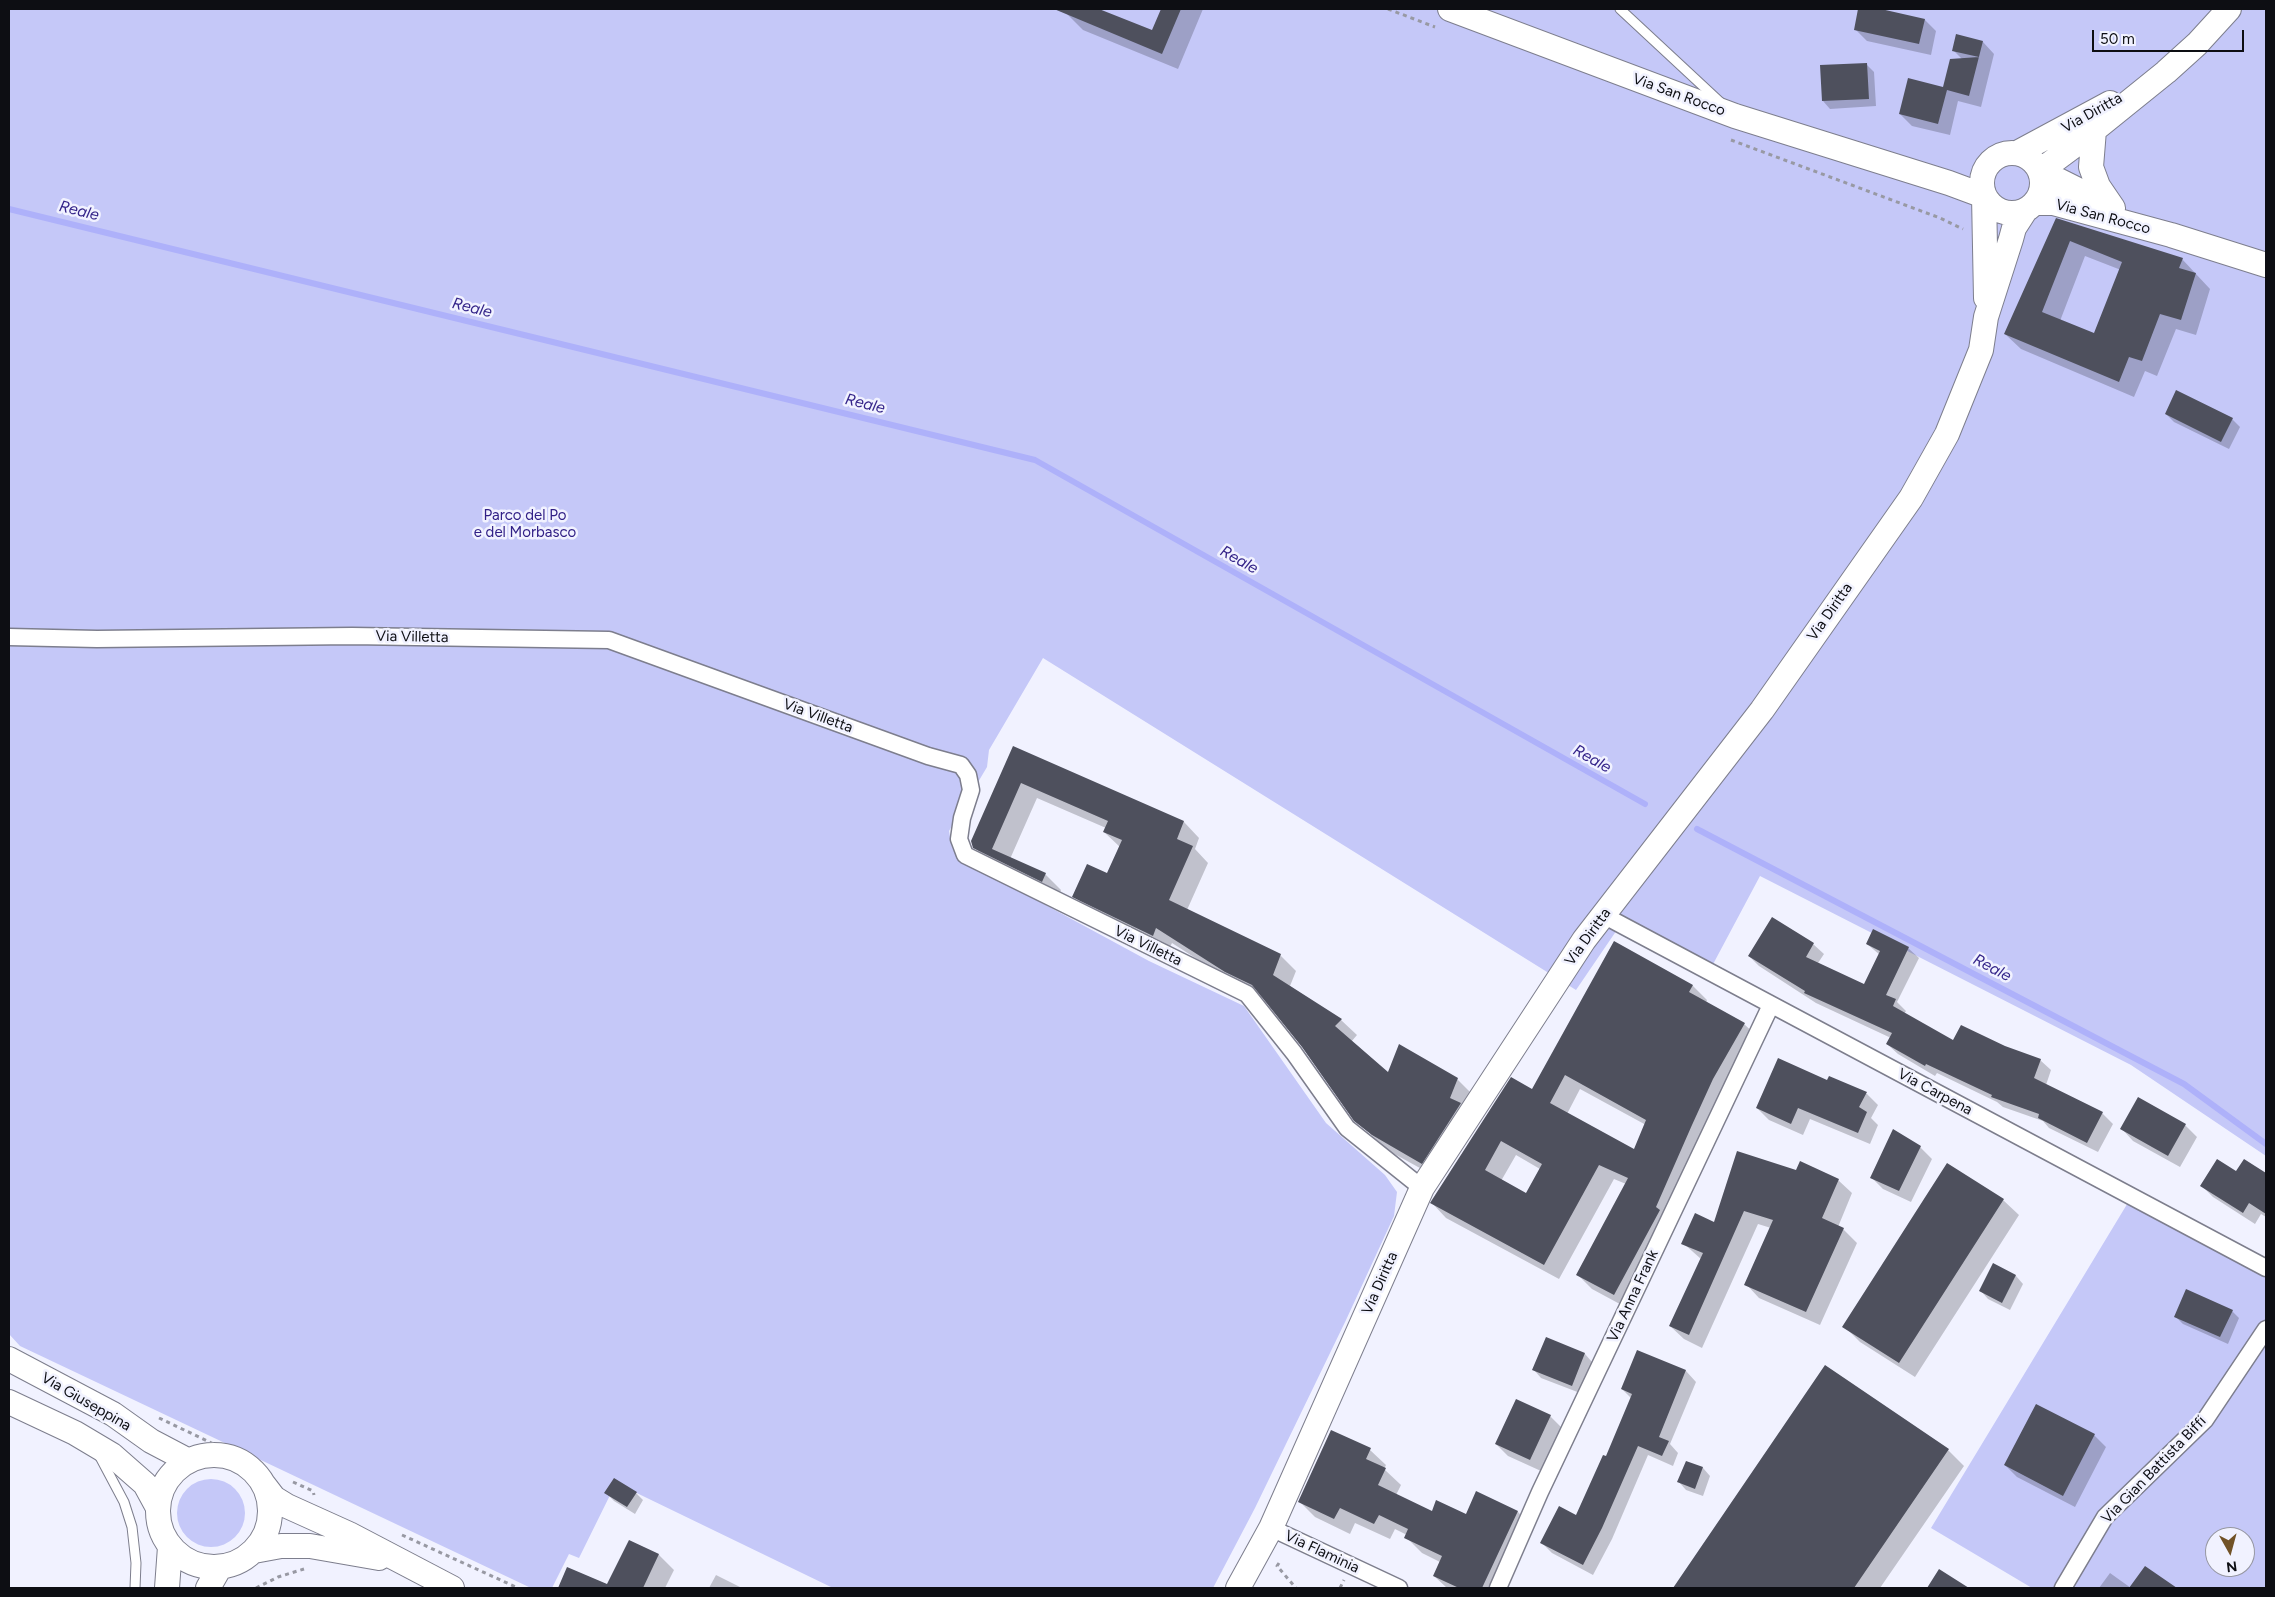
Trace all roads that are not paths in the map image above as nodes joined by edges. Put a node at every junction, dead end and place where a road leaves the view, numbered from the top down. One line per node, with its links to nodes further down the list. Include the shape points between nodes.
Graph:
1 (1450, 9): 5 (main road, Via San Rocco)
2 (1620, 9): 5 (lane)
3 (2229, 9): 4 (main road, Via Diritta)
4 (2166, 72): 6 (main road, Via Diritta); 7 (main road, Via Diritta)
5 (1735, 116): 9 (main road, Via San Rocco)
6 (2094, 130): 8 (main road, Via Diritta); 13 (main road, Via San Rocco, via 2091,167 2098,186)
7 (2018, 153): 8 (main road); 10 (main road, via 1997,156)
8 (2040, 171): 12 (main road, via 2042,188); 13 (main road, Via San Rocco)
9 (1912, 172): 10 (main road, Via San Rocco); 11 (main road, Via San Rocco)
10 (1983, 172): 11 (main road)
11 (1984, 196): 12 (main road, via 1997,210 2016,214); 16 (main road, Via Diritta)
12 (2030, 207): 14 (main road, Via San Rocco, via 2053,203); 16 (main road, Via Diritta, via 2014,228)
13 (2112, 207): 14 (main road, Via San Rocco)
14 (2171, 235): 15 (main road, Via San Rocco)
15 (2266, 265)
16 (1986, 317): 18 (main road, Via Diritta, via 1981,350 1947,434 1911,498 1762,710)
17 (9, 637): 20 (street, Via Villetta, via 352,636 609,640 928,756 961,765 968,775 970,790 959,839 965,856 1247,994 1348,1128)
18 (1603, 915): 19 (street, Via Carpena); 20 (main road, Via Diritta)
19 (1771, 1005): 21 (street, Via Carpena); 41 (street, Via Anna Frank, via 1540,1492)
20 (1422, 1188): 29 (main road, Via Diritta)
21 (2266, 1268)
22 (2266, 1329): 42 (street, Via Gian Battista Biffi, via 2205,1420 2105,1517)
23 (15, 1365): 26 (main road, Via Giuseppina, via 113,1414 151,1441)
24 (9, 1402): 25 (main road)
25 (93, 1444): 28 (main road, via 112,1454 145,1484); 35 (lane, via 124,1502 132,1527 136,1563)
26 (189, 1461): 27 (main road, via 205,1456 223,1456 239,1461); 28 (main road, via 173,1472 162,1487)
27 (264, 1485): 31 (main road, via 270,1520); 32 (main road, via 274,1498 287,1506)
28 (157, 1506): 30 (main road, via 162,1534)
29 (1281, 1533): 34 (street, Via Flaminia); 39 (main road, Via Diritta)
30 (170, 1547): 33 (main road, via 184,1560 201,1566); 36 (main road)
31 (254, 1551): 32 (main road, via 281,1546 310,1546); 33 (main road, via 239,1562)
32 (400, 1562): 38 (main road)
33 (220, 1567): 37 (main road)
34 (1374, 1583): 40 (street, Via Flaminia)
35 (134, 1588)
36 (167, 1588)
37 (208, 1588)
38 (452, 1588)
39 (1238, 1588)
40 (1399, 1588)
41 (1498, 1588)
42 (2063, 1588)

